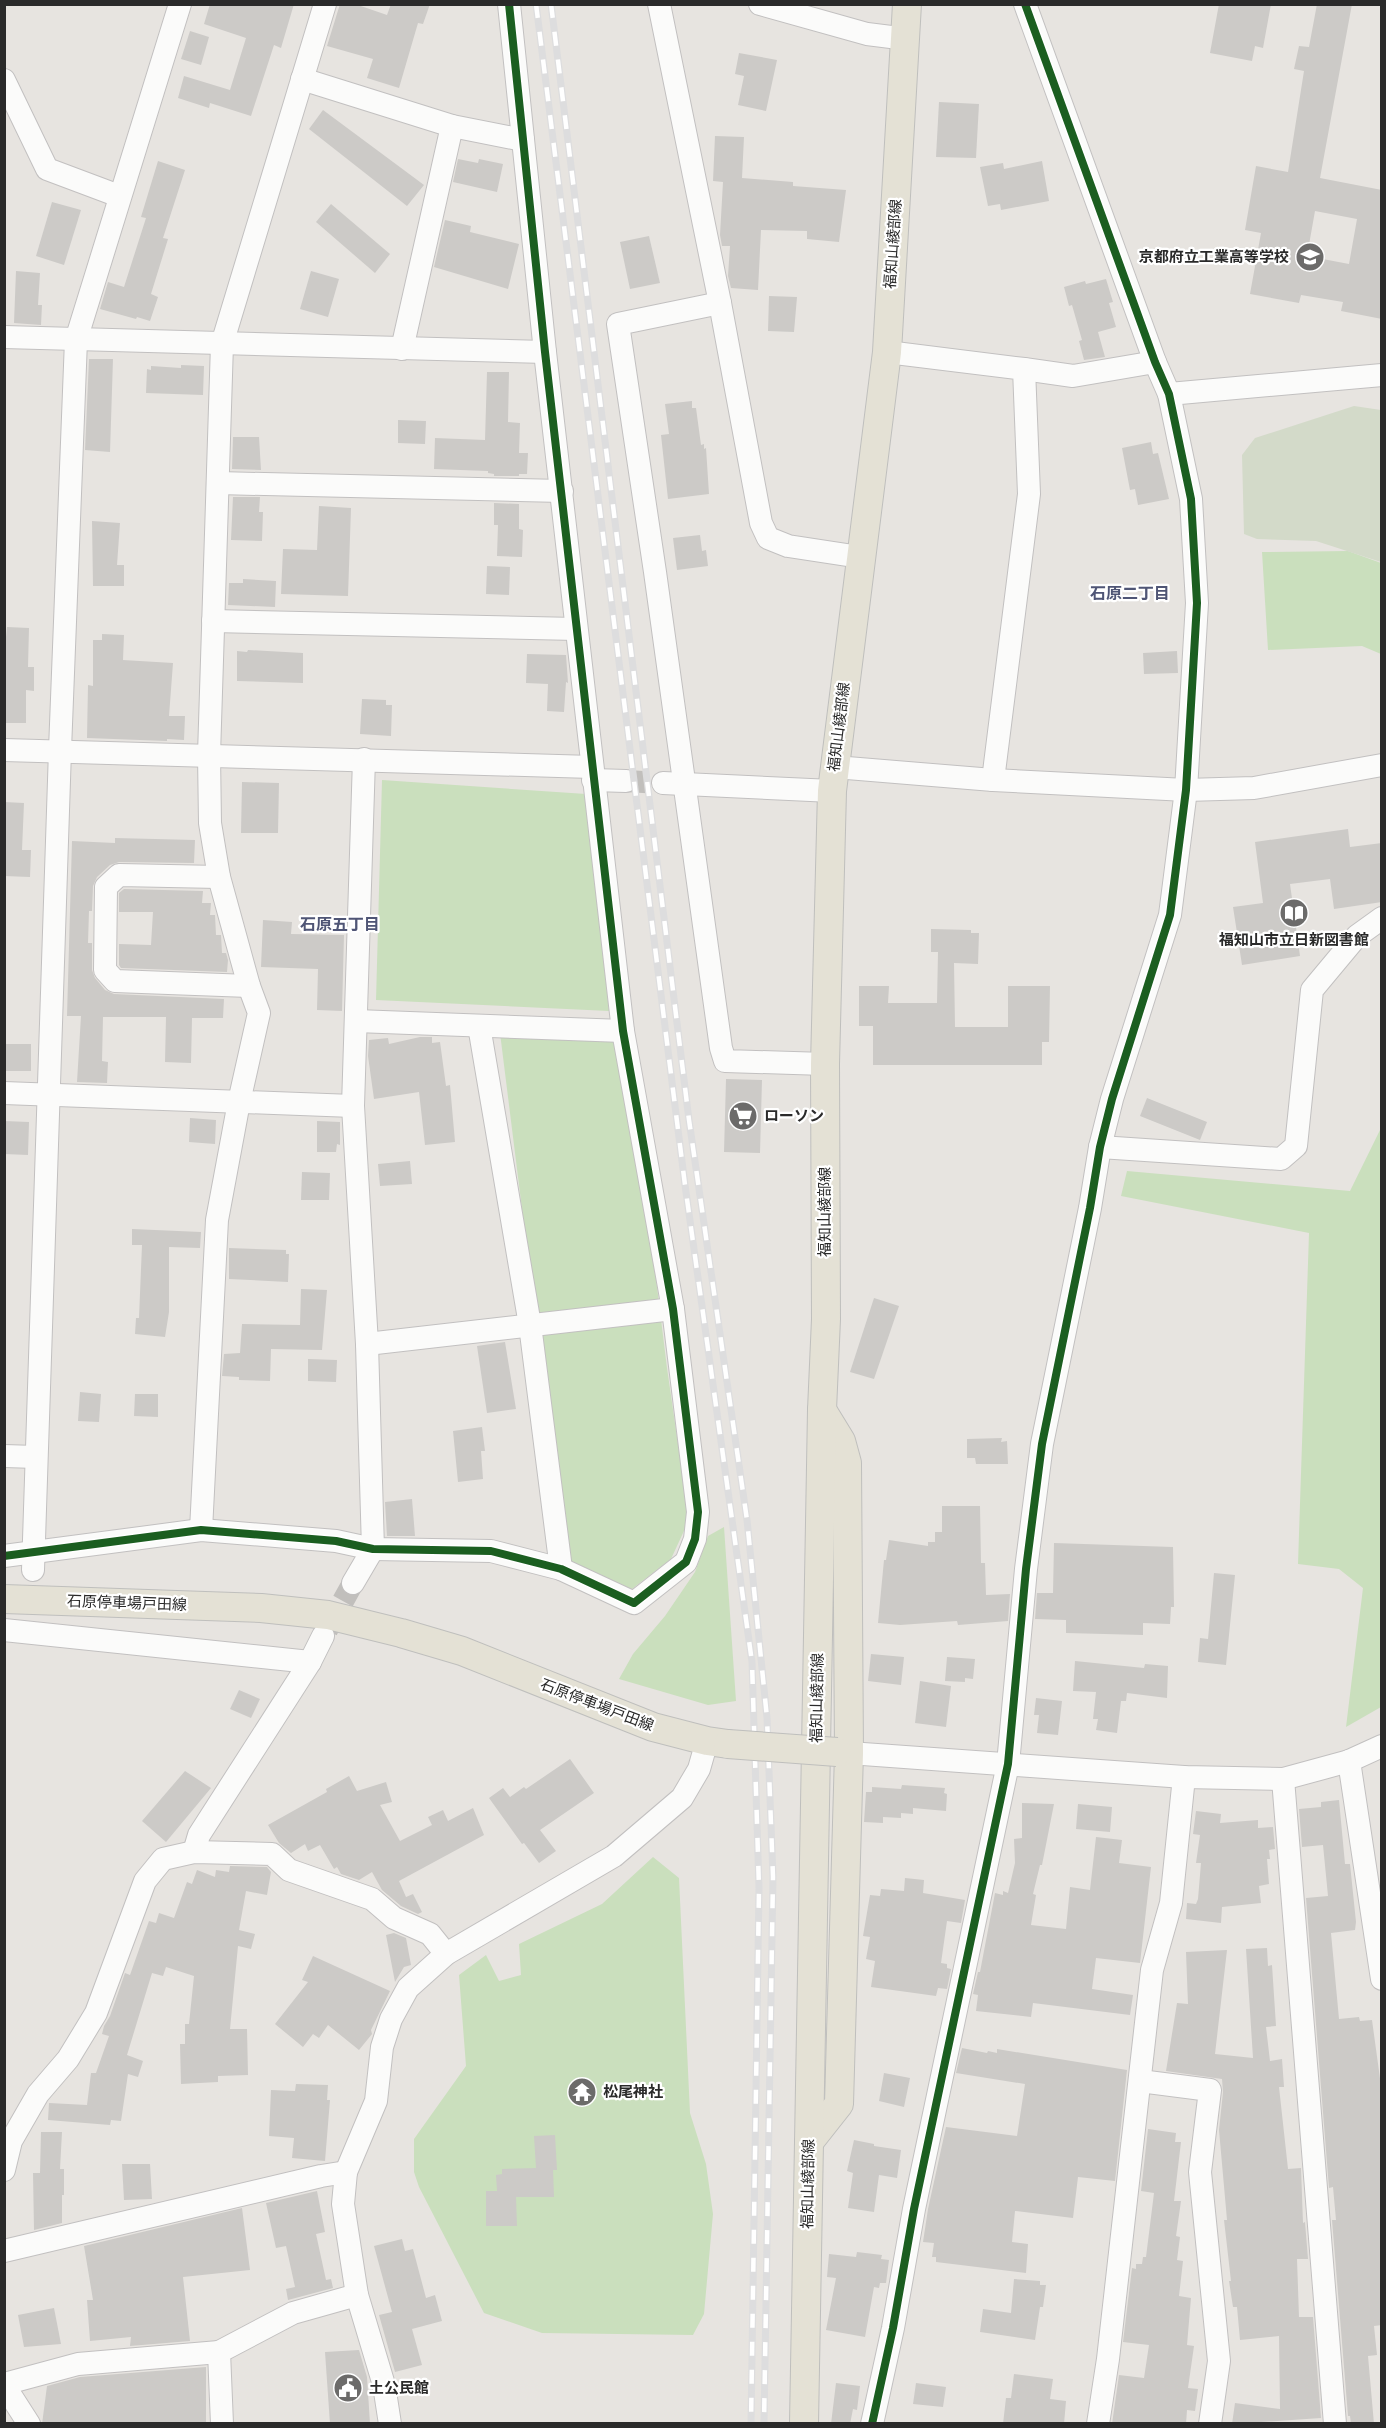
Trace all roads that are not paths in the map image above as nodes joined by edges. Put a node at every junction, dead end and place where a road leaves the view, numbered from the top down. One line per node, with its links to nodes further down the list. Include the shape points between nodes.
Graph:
1 (180, 4): 13 (street)
2 (325, 4): 9 (street)
3 (509, 4): 12 (street)
4 (659, 4): 14 (street)
5 (760, 4): 8 (street, via 867,33)
6 (907, 4): 8 (main road, 福知山綾部線)
7 (1025, 4): 21 (street)
8 (906, 39): 20 (main road, 福知山綾部線)
9 (302, 79): 11 (street); 17 (street)
10 (4, 80): 13 (street, via 47,169)
11 (452, 126): 12 (street); 18 (street)
12 (523, 140): 19 (street)
13 (119, 195): 16 (street)
14 (720, 303): 27 (street, via 761,523 768,538 788,546); 39 (street, via 618,324)
15 (4, 337): 16 (street)
16 (76, 340): 17 (street); 31 (street)
17 (222, 344): 18 (street); 25 (street)
18 (402, 349): 19 (street)
19 (545, 352): 26 (street)
20 (886, 352): 22 (street); 27 (main road, 福知山綾部線)
21 (1155, 362): 22 (street, via 1073,376); 24 (street)
22 (1024, 369): 37 (street, via 1029,494)
23 (1382, 375): 24 (street)
24 (1169, 394): 40 (street, via 1191,500 1197,603)
25 (218, 483): 26 (street); 28 (street)
26 (562, 491): 29 (street)
27 (860, 557): 36 (main road, 福知山綾部線)
28 (213, 621): 29 (street); 32 (street)
29 (576, 629): 35 (street)
30 (4, 750): 31 (street)
31 (60, 750): 32 (street); 49 (street)
32 (209, 755): 33 (street); 41 (street, via 210,823)
33 (364, 759): 35 (street); 44 (street)
34 (1382, 765): 40 (street, via 1254,788)
35 (592, 773): 38 (street); 46 (street)
36 (833, 779): 37 (street); 39 (street); 47 (main road, 福知山綾部線)
37 (993, 780): 40 (street)
38 (626, 781)
39 (673, 783): 47 (street, via 724,1060)
40 (1186, 790): 52 (street, via 1170,915)
41 (219, 877): 43 (street); 43 (street, via 119,875 106,887 105,970 115,981)
42 (1382, 918): 52 (street, via 1357,936 1312,990 1296,1146 1281,1159)
43 (249, 986): 50 (street, via 259,1012)
44 (356, 1021): 45 (street); 51 (street)
45 (479, 1026): 46 (street); 54 (street)
46 (622, 1031): 53 (street)
47 (825, 1064): 56 (main road, 福知山綾部線, via 826,1319)
48 (4, 1093): 49 (street)
49 (50, 1095): 50 (street); 58 (street)
50 (239, 1102): 51 (street); 59 (street, via 217,1220)
51 (354, 1106): 55 (street)
52 (1100, 1147): 73 (street, via 1041,1444)
53 (673, 1309): 54 (street); 63 (street, via 698,1512 695,1539 686,1562 633,1603)
54 (530, 1325): 55 (street); 63 (street)
55 (368, 1344): 60 (street)
56 (822, 1410): 71 (main road, via 841,1441 847,1463); 80 (main road, 福知山綾部線)
57 (4, 1456): 58 (street)
58 (36, 1457): 62 (street)
59 (201, 1530): 60 (street, via 336,1541); 62 (street)
60 (374, 1549): 63 (street, via 491,1551); 64 (street)
61 (4, 1556): 62 (street)
62 (34, 1561)
63 (561, 1569)
64 (353, 1583)
65 (4, 1599): 69 (main road, 石原停車場戸田線, via 261,1608 328,1615 462,1651 653,1727)
66 (4, 1630): 68 (street, via 32,1622)
67 (323, 1636): 68 (street)
68 (310, 1662): 76 (street, via 199,1835)
69 (718, 1743): 71 (main road, 石原停車場戸田線, bridge); 77 (street, via 682,1798 614,1856)
70 (1382, 1746): 72 (street)
71 (843, 1753): 73 (street); 80 (main road, via 839,2104)
72 (1349, 1761): 75 (street); 78 (street)
73 (1008, 1764): 74 (street); 91 (street)
74 (1184, 1777): 75 (street); 79 (street, via 1171,1903 1152,1970)
75 (1283, 1779): 94 (street)
76 (194, 1852): 77 (street, via 272,1854 289,1870 372,1899 394,1918 430,1934); 81 (street, via 163,1860 145,1881 96,2013 68,2059 38,2094 11,2141)
77 (446, 1954): 82 (street, via 408,1988 391,2019 382,2047 376,2101)
78 (1382, 1979)
79 (1140, 2081): 92 (street); 93 (street, via 1210,2090 1200,2172 1219,2361)
80 (809, 2142): 90 (main road, 福知山綾部線)
81 (4, 2170)
82 (346, 2172): 83 (street); 84 (street, via 343,2204)
83 (4, 2250)
84 (357, 2295): 85 (street, via 293,2313); 89 (street, via 384,2385)
85 (219, 2352): 86 (street, via 78,2364); 88 (street)
86 (4, 2384): 87 (street)
87 (29, 2424)
88 (222, 2424)
89 (390, 2424)
90 (804, 2424)
91 (872, 2424)
92 (1098, 2424)
93 (1210, 2424)
94 (1335, 2424)

